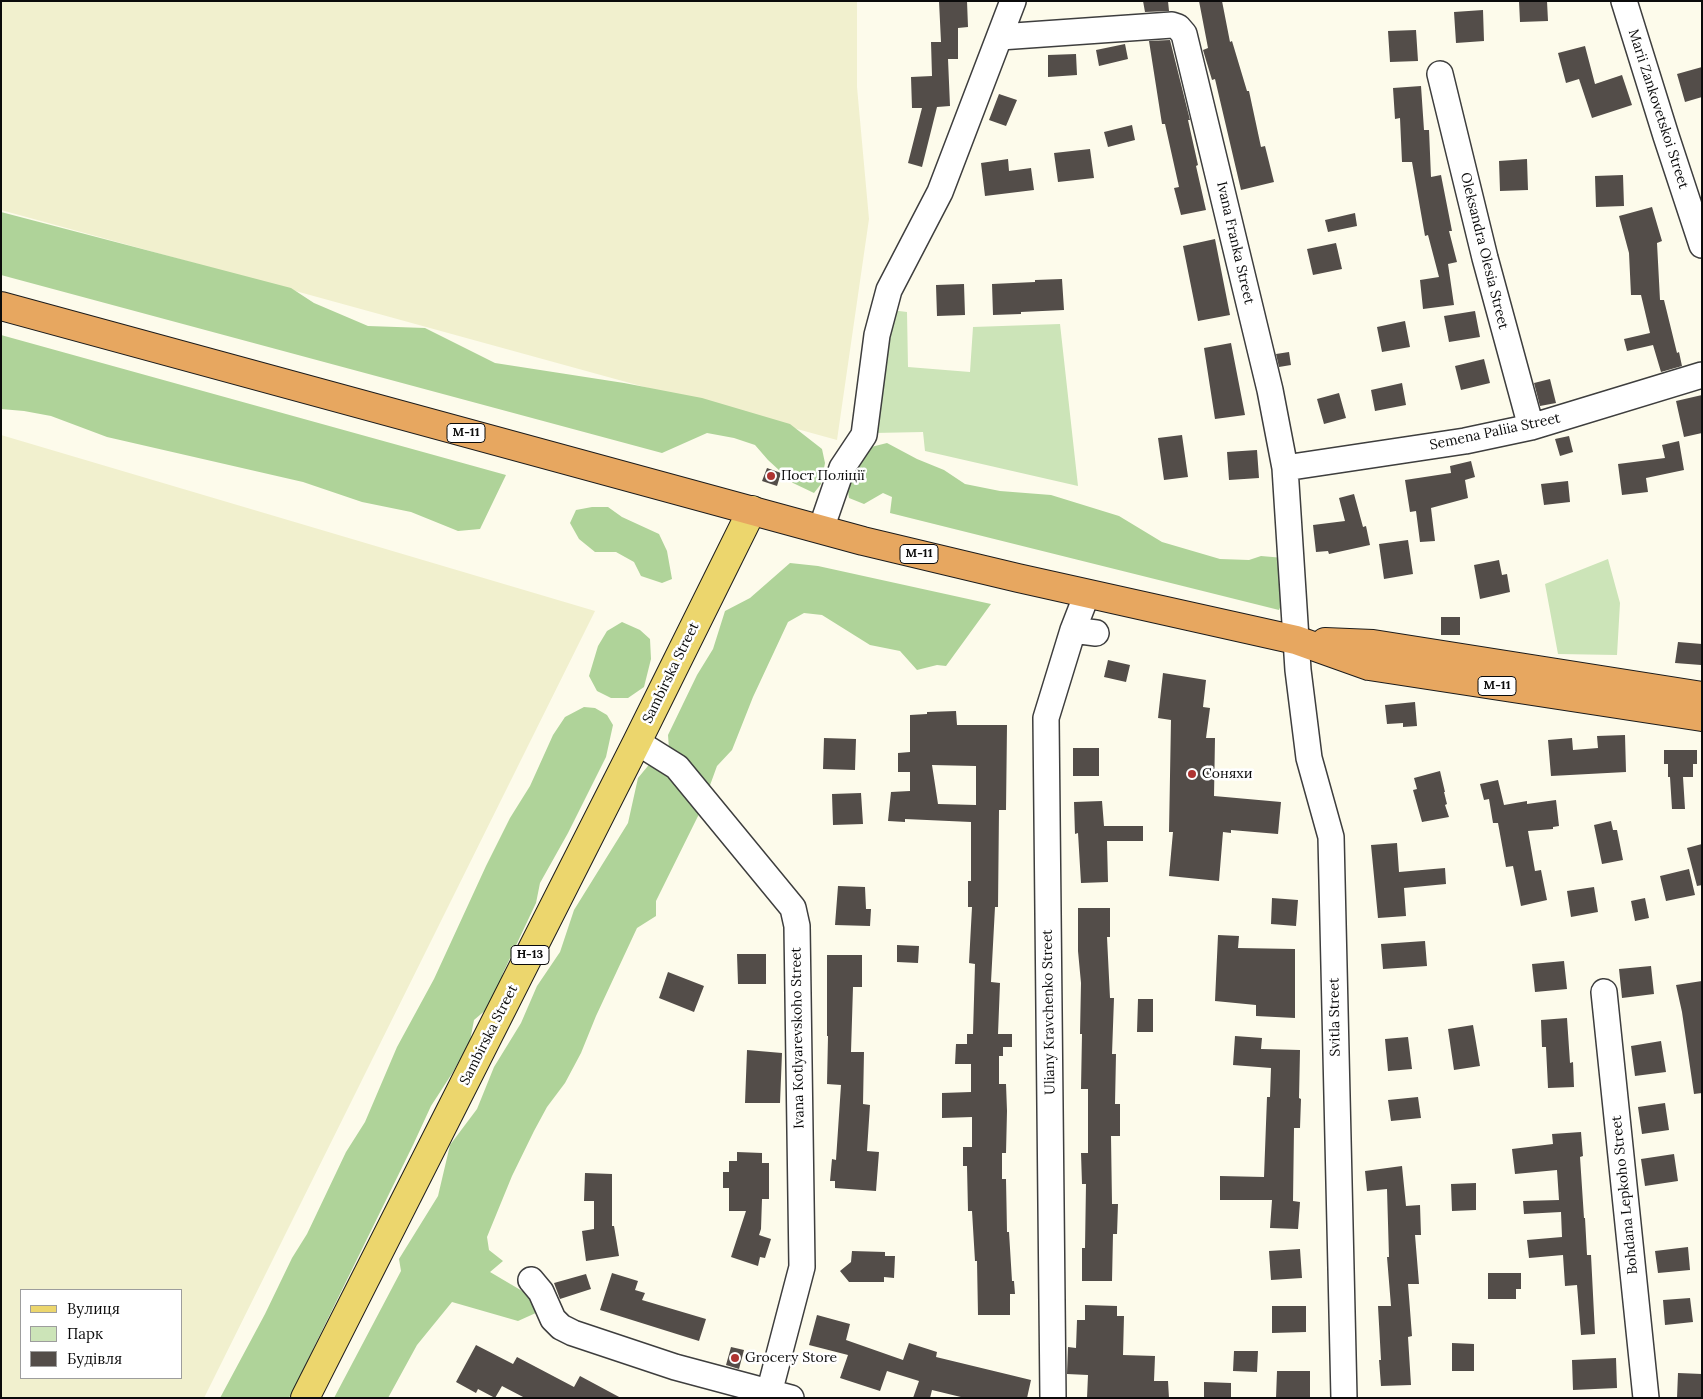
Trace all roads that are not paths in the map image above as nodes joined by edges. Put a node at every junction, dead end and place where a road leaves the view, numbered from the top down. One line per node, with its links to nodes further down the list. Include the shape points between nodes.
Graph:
1 (1013, 1): 3 (street)
2 (1624, 1): 5 (street, Marii Zankovetskoi Street)
3 (1000, 36): 9 (street, Ivana Franka Street, via 1172,25 1184,34 1268,380); 11 (street, via 940,192 889,290 878,335 864,435 842,468)
4 (1440, 74): 8 (street, Oleksandra Olesia Street)
5 (1702, 244)
6 (1, 306): 10 (highway, М-11)
7 (1702, 376): 8 (street, Semena Paliia Street)
8 (1531, 427): 9 (street, Semena Paliia Street, via 1465,441)
9 (1284, 468): 13 (street, Ivana Franka Street)
10 (752, 510): 11 (highway, М-11); 16 (main road, Sambirska Street / Н-13)
11 (821, 529): 12 (highway, М-11)
12 (1087, 594): 13 (highway, М-11); 21 (street, Uliany Kravchenko Street, via 1085,631 1046,718)
13 (1296, 640): 14 (highway, М-11, via 1373,644); 15 (highway, М-11, via 1369,666); 22 (street, Svitla Street, via 1310,758 1331,837)
14 (1702, 696)
15 (1702, 717)
16 (637, 742): 19 (street, Ivana Kotlyarevskoho Street, via 677,767 793,908 797,926 802,1267); 20 (main road, Sambirska Street / Н-13)
17 (1604, 992): 23 (street, Bohdana Lepkoho Street)
18 (531, 1280): 19 (street, via 541,1292 553,1319 573,1333 675,1367)
19 (780, 1395)
20 (305, 1398)
21 (1053, 1398)
22 (1344, 1398)
23 (1646, 1398)

